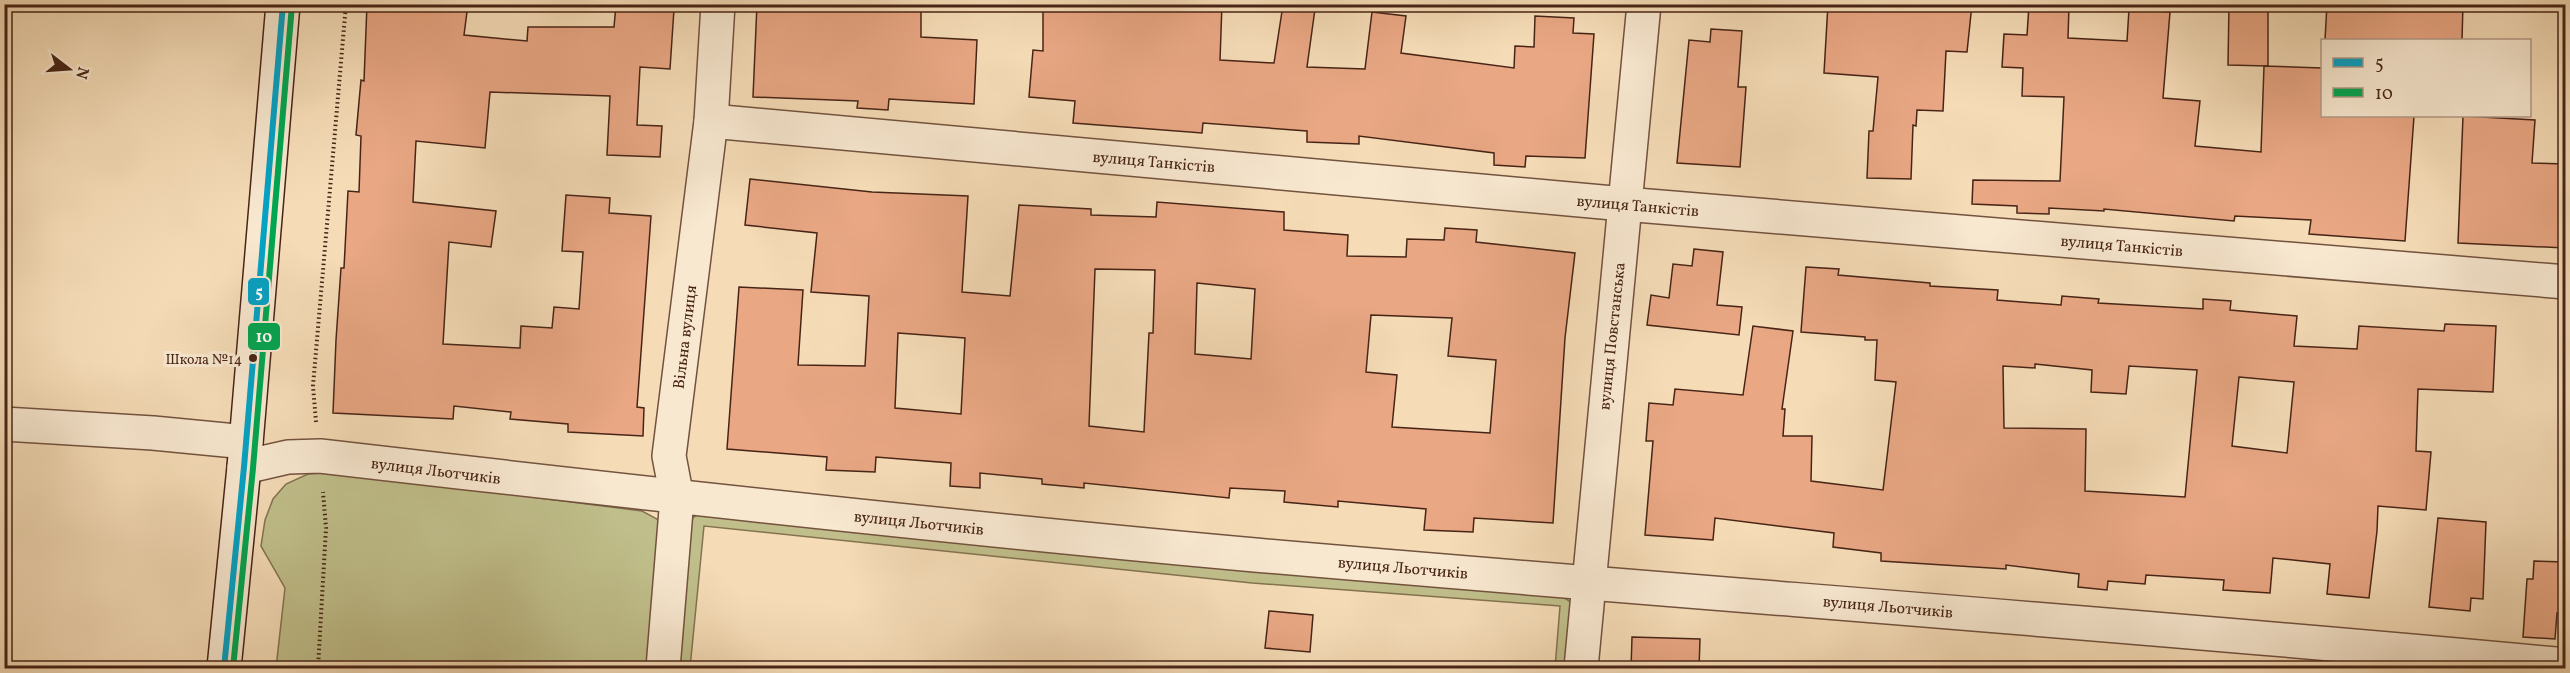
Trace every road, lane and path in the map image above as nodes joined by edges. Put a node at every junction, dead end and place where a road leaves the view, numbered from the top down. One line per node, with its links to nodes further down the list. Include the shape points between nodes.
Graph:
1 (283, 4): 9 (street)
2 (346, 4): 10 (path, via 313,386)
3 (718, 4): 5 (street, Вільна вулиця)
4 (1644, 4): 6 (street, вулиця Повстанська)
5 (711, 121): 6 (street, вулиця Танкістів); 11 (street, Вільна вулиця, via 669,456)
6 (1624, 204): 7 (street, вулиця Танкістів); 12 (street, вулиця Повстанська)
7 (2565, 282)
8 (4, 424): 9 (street, вулиця Льотчиків, via 153,433)
9 (245, 455): 10 (street, вулиця Льотчиків); 14 (street)
10 (320, 456): 11 (street, вулиця Льотчиків); 15 (path, via 326,528)
11 (677, 498): 12 (street, вулиця Льотчиків); 16 (street, Вільна вулиця)
12 (1588, 582): 13 (street, вулиця Льотчиків, via 2238,634); 17 (street, вулиця Повстанська)
13 (2565, 665)
14 (224, 669)
15 (318, 669)
16 (663, 669)
17 (1581, 669)

